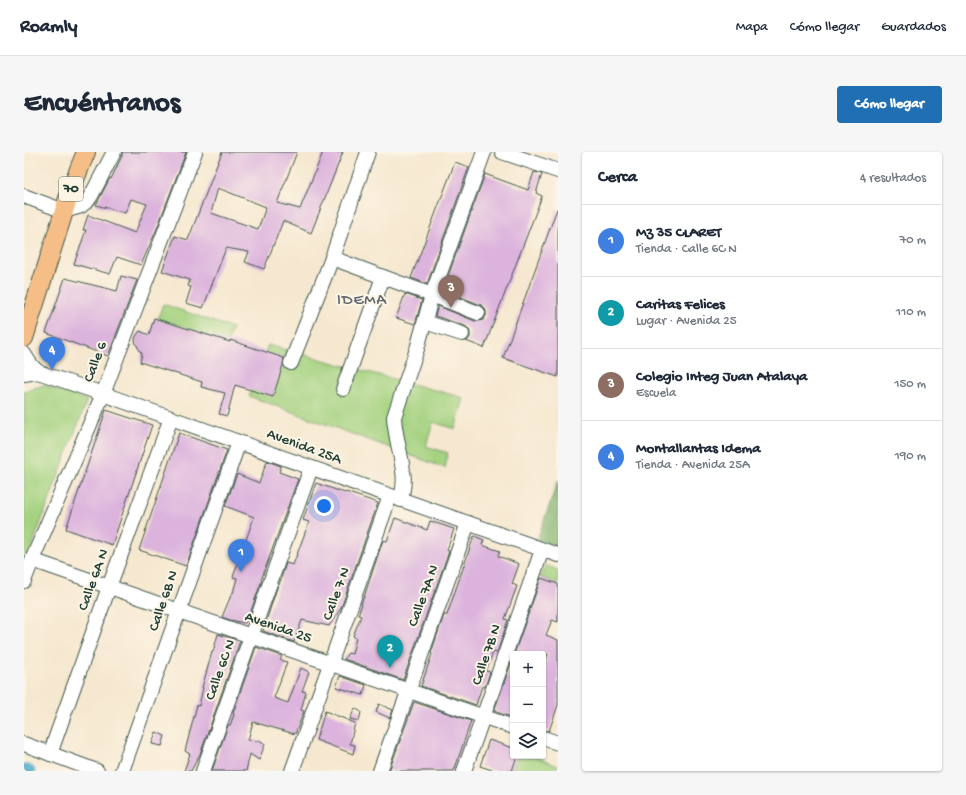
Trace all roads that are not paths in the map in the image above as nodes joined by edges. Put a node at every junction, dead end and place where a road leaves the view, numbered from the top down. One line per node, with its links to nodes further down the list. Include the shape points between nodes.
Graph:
1 (86, 152): 10 (main road, 70)
2 (114, 152): 10 (street, via 88,200)
3 (194, 152): 23 (street, Calle 6)
4 (368, 152): 11 (street)
5 (484, 152): 13 (street, Calle 7 N)
6 (502, 152): 7 (street)
7 (534, 157): 8 (street)
8 (558, 171)
9 (24, 196): 10 (street)
10 (61, 219): 14 (main road, 70); 18 (main road, 70)
11 (332, 258): 12 (street); 20 (street)
12 (383, 277): 13 (street); 22 (street)
13 (432, 295): 15 (street); 16 (street, Calle 7 N)
14 (24, 304)
15 (478, 313)
16 (425, 322): 17 (street); 27 (street, Calle 7 N, via 394,417 404,472 404,486)
17 (462, 334)
18 (24, 338)
19 (24, 354): 21 (street, Avenida 25A, via 31,365)
20 (291, 362)
21 (31, 373): 23 (street, Avenida 25A)
22 (343, 389)
23 (103, 394): 24 (street, Avenida 25A); 31 (street, Calle 6)
24 (171, 418): 25 (street, Avenida 25A); 33 (street, Calle 6A N)
25 (239, 442): 26 (street, Avenida 25A); 34 (street, Calle 6B N)
26 (311, 468): 27 (street, Avenida 25A); 35 (street, Calle 6C N)
27 (396, 498): 28 (street, Avenida 25A); 36 (street, Calle 7 N)
28 (468, 523): 29 (street, Avenida 25A); 37 (street, Calle 7A N)
29 (542, 550): 30 (street, Avenida 25A); 38 (street, Calle 7B N)
30 (558, 556)
31 (32, 560): 32 (street, Calle 6); 33 (street, Avenida 25)
32 (24, 581)
33 (109, 587): 34 (street, Avenida 25); 41 (street, Calle 6A N)
34 (178, 611): 35 (street, Avenida 25); 43 (street, Calle 6B N)
35 (251, 636): 36 (street, Avenida 25); 44 (street, Calle 6C N)
36 (330, 664): 37 (street, Avenida 25); 45 (street, Calle 7 N)
37 (408, 691): 38 (street, Avenida 25); 46 (street, Calle 7A N)
38 (483, 717): 39 (street, Avenida 25); 47 (street, Calle 7B N)
39 (510, 726)
40 (24, 744): 41 (street)
41 (50, 754): 42 (street)
42 (97, 771)
43 (122, 771)
44 (203, 771)
45 (292, 771)
46 (380, 771)
47 (464, 771)

